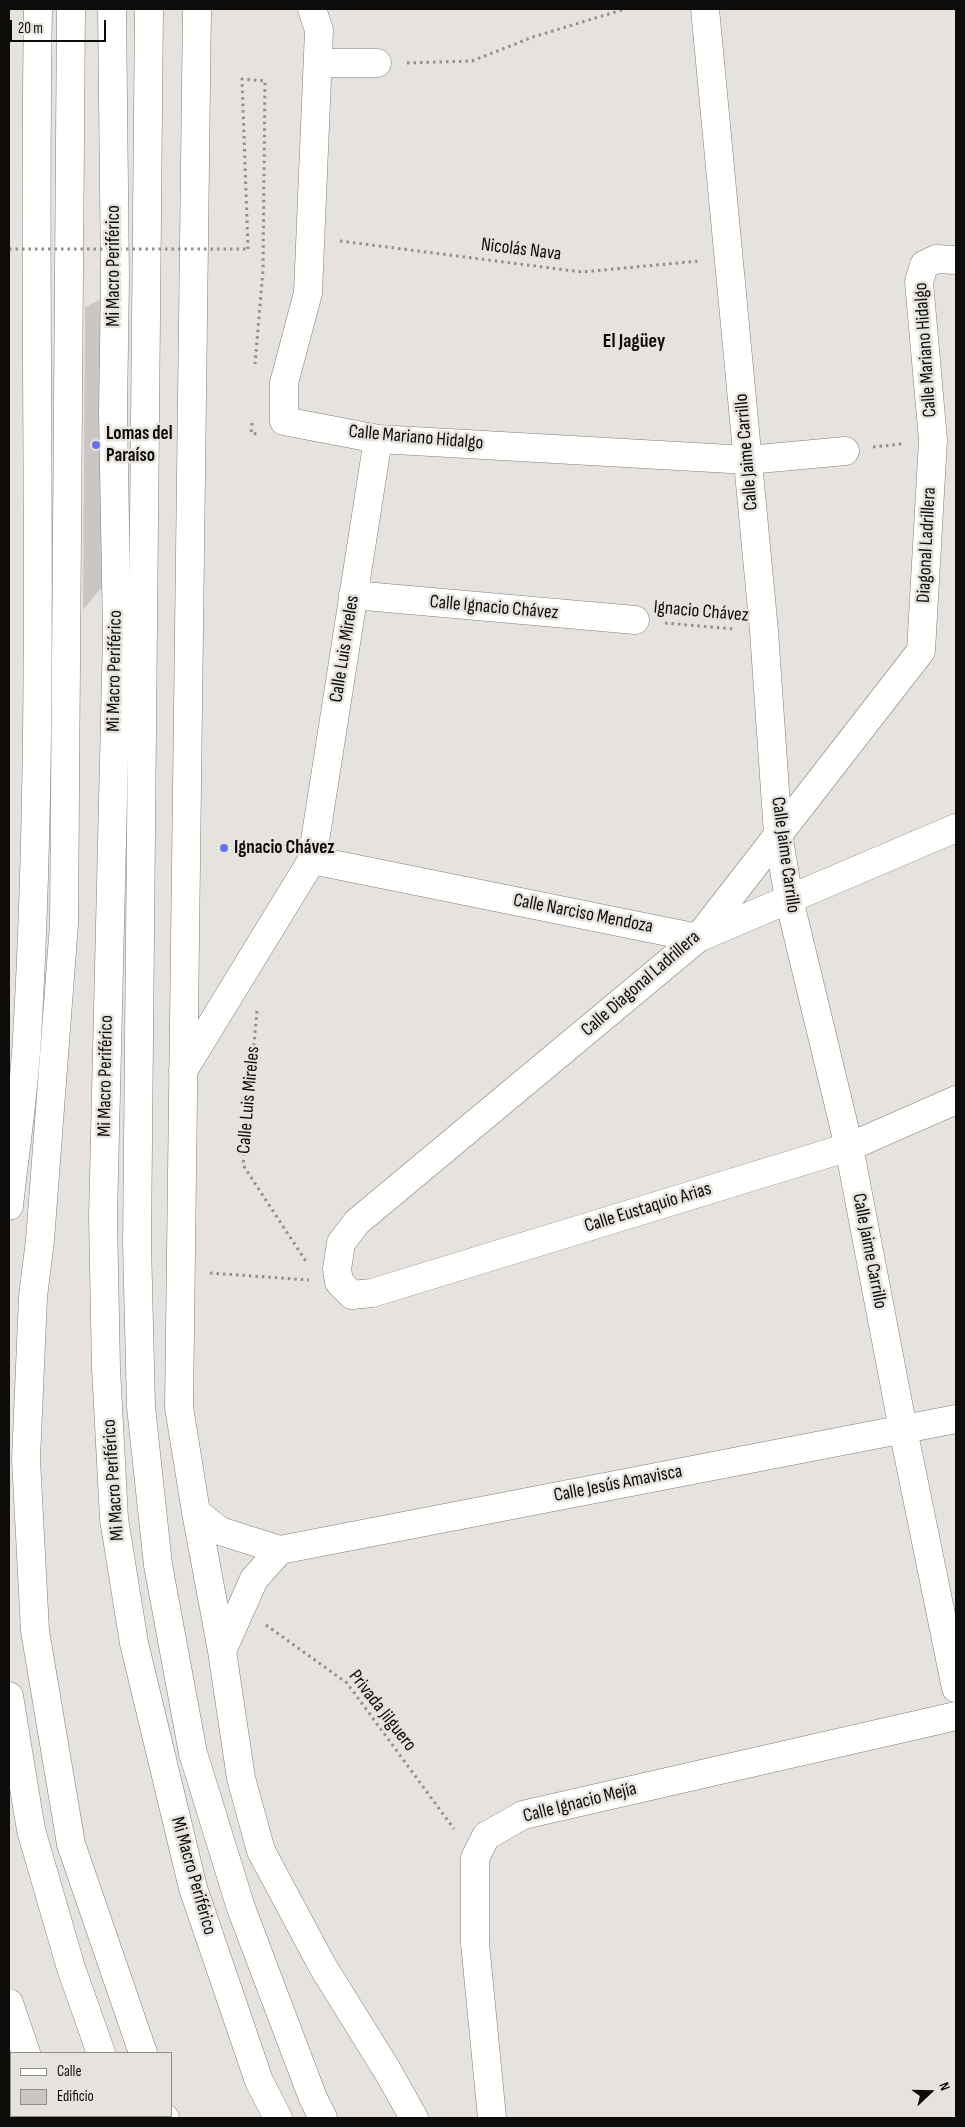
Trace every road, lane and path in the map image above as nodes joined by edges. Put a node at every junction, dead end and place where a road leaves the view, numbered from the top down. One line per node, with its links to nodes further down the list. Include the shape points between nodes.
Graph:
1 (38, 9): 35 (main road, via 36,813 27,1041)
2 (70, 9): 51 (main road, via 64,924 33,1297 26,1459 35,1631 71,1844)
3 (112, 9): 52 (main road, Mi Macro Periférico, via 117,634 103,1216 106,1368 114,1519 134,1643 193,1888 258,2081)
4 (148, 9): 53 (main road, via 137,1244 141,1407 158,1565 193,1753 241,1908)
5 (197, 9): 32 (main road)
6 (312, 9): 9 (main road, Calle Mariano Hidalgo, via 319,30)
7 (625, 9): 10 (path, via 533,37 472,61)
8 (705, 9): 13 (main road, Calle Jaime Carrillo)
9 (318, 63): 10 (main road); 11 (main road, Calle Mariano Hidalgo)
10 (376, 63)
11 (309, 238): 13 (path, Nicolás Nava, via 582,272); 18 (main road, Calle Mariano Hidalgo, via 308,293 284,383 284,421)
12 (9, 249): 15 (path, bridge, via 248,249 242,79 265,81 263,270)
13 (729, 258): 21 (main road, Calle Jaime Carrillo)
14 (956, 260): 19 (main road, Calle Mariano Hidalgo, via 936,259 924,265 919,282)
15 (255, 367)
16 (252, 414): 17 (path, via 251,433)
17 (260, 435)
18 (378, 439): 21 (main road, Calle Mariano Hidalgo); 22 (main road, Calle Luis Mireles)
19 (933, 440): 20 (path); 25 (main road, Diagonal Ladrillera)
20 (845, 451): 21 (main road, Calle Mariano Hidalgo)
21 (748, 460): 24 (main road, Calle Jaime Carrillo)
22 (354, 595): 23 (main road, Calle Ignacio Chávez); 28 (main road, Calle Luis Mireles)
23 (635, 620): 24 (path, Ignacio Chávez)
24 (764, 631): 27 (main road, Calle Jaime Carrillo)
25 (920, 651): 27 (main road, Calle Diagonal Ladrillera)
26 (956, 828): 29 (main road)
27 (778, 834): 29 (main road, Calle Jaime Carrillo); 30 (main road, Calle Diagonal Ladrillera)
28 (312, 860): 30 (main road, Calle Narciso Mendoza); 32 (main road)
29 (789, 899): 30 (main road); 34 (main road, Calle Jaime Carrillo)
30 (698, 938): 37 (main road, Calle Diagonal Ladrillera, via 357,1222 341,1243 337,1269)
31 (258, 1007): 37 (path, Calle Luis Mireles, via 243,1165 313,1274)
32 (183, 1071): 40 (main road, via 179,1407)
33 (956, 1100): 34 (main road, Calle Eustaquio Arias)
34 (849, 1147): 37 (main road, Calle Eustaquio Arias, via 372,1293 352,1294); 39 (main road, Calle Jaime Carrillo)
35 (9, 1206)
36 (207, 1273): 37 (path)
37 (339, 1282)
38 (956, 1419): 39 (main road, Calle Jesús Amavisca)
39 (903, 1429): 41 (main road, Calle Jesús Amavisca); 44 (main road, Calle Jaime Carrillo)
40 (196, 1512): 41 (main road, via 220,1531); 43 (main road)
41 (280, 1550): 42 (main road, via 254,1579)
42 (241, 1607): 43 (main road); 47 (path, Privada Jilguero, via 347,1683)
43 (222, 1651): 54 (main road, via 241,1778 261,1852 322,1967)
44 (956, 1688)
45 (9, 1696): 50 (main road, via 31,1830 71,1968)
46 (956, 1716): 47 (main road, Calle Ignacio Mejía, via 523,1815 486,1836)
47 (475, 1858): 55 (main road, Calle Ignacio Mejía, via 475,1943)
48 (9, 2003): 49 (main road)
49 (26, 2052)
50 (101, 2052)
51 (143, 2052)
52 (278, 2118)
53 (323, 2118)
54 (414, 2118)
55 (492, 2118)

